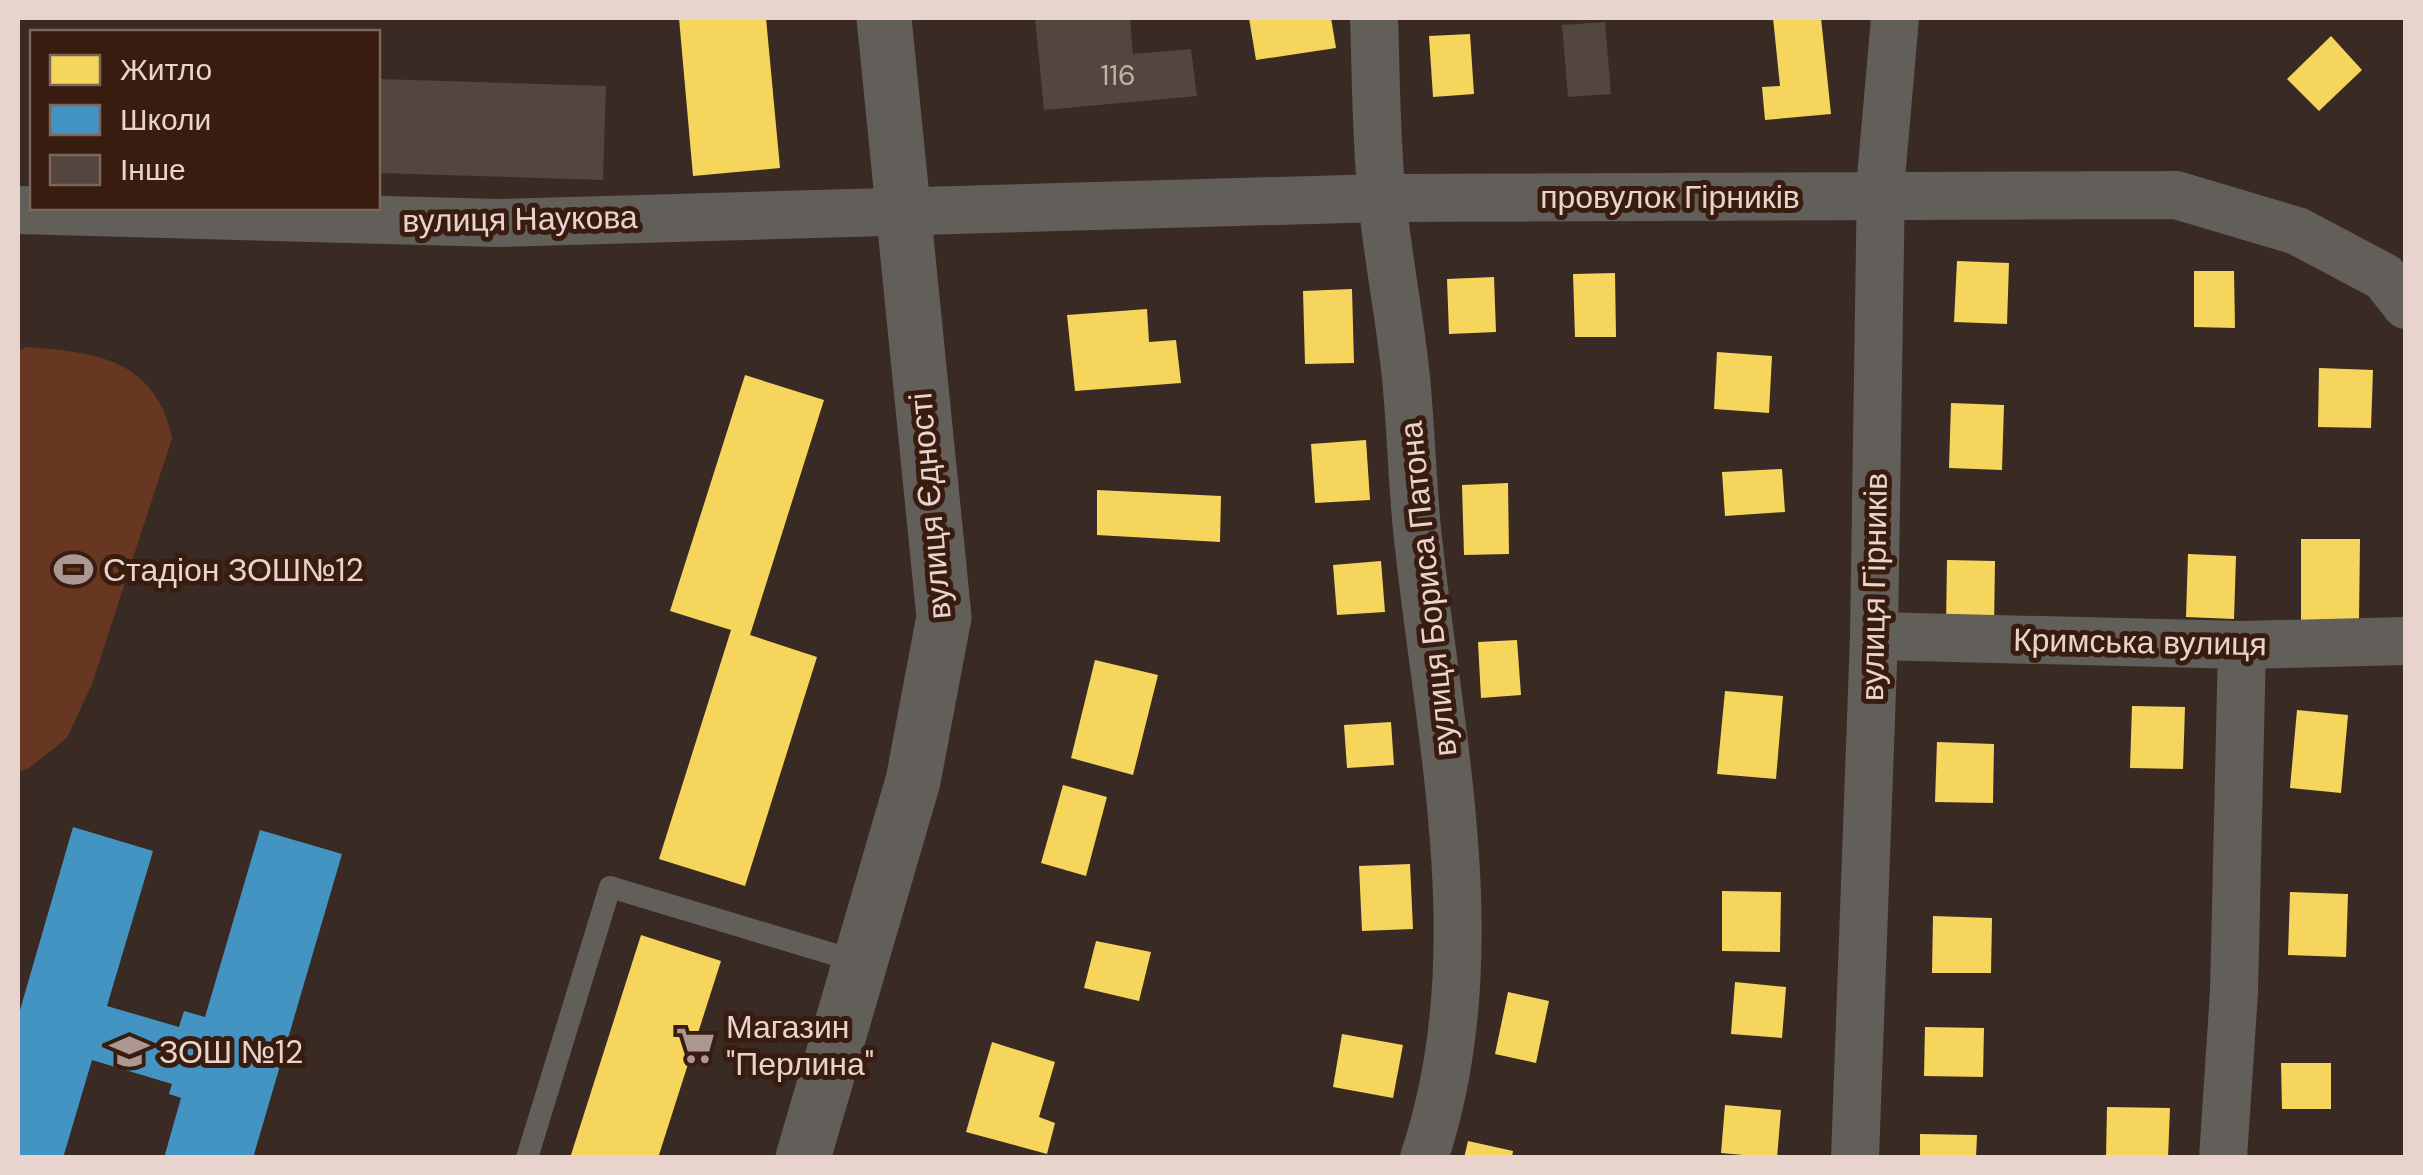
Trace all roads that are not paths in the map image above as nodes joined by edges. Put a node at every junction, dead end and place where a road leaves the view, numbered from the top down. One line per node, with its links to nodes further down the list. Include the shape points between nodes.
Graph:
1 (884, 18): 7 (street, вулиця Єдності)
2 (1374, 18): 5 (street, вулиця Бориса Патона)
3 (1895, 18): 4 (street, вулиця Гірників)
4 (1881, 197): 5 (street, провулок Гірників); 8 (street, провулок Гірників, via 2176,194 2296,231 2384,277); 9 (street, вулиця Гірників)
5 (1382, 198): 7 (street, провулок Гірників); 15 (street, вулиця Бориса Патона, via 1457,900 1457,1006)
6 (18, 210): 7 (street, вулиця Наукова, via 498,223)
7 (903, 210): 12 (street, вулиця Єдності, via 944,616 913,781)
8 (2406, 305)
9 (1874, 636): 11 (street, Кримська вулиця); 16 (street, вулиця Гірників)
10 (2406, 642): 11 (street, Кримська вулиця)
11 (2242, 645): 17 (street)
12 (860, 962): 13 (lane, via 610,887); 14 (street, вулиця Єдності)
13 (526, 1158)
14 (803, 1158)
15 (1424, 1158)
16 (1855, 1158)
17 (2223, 1158)

